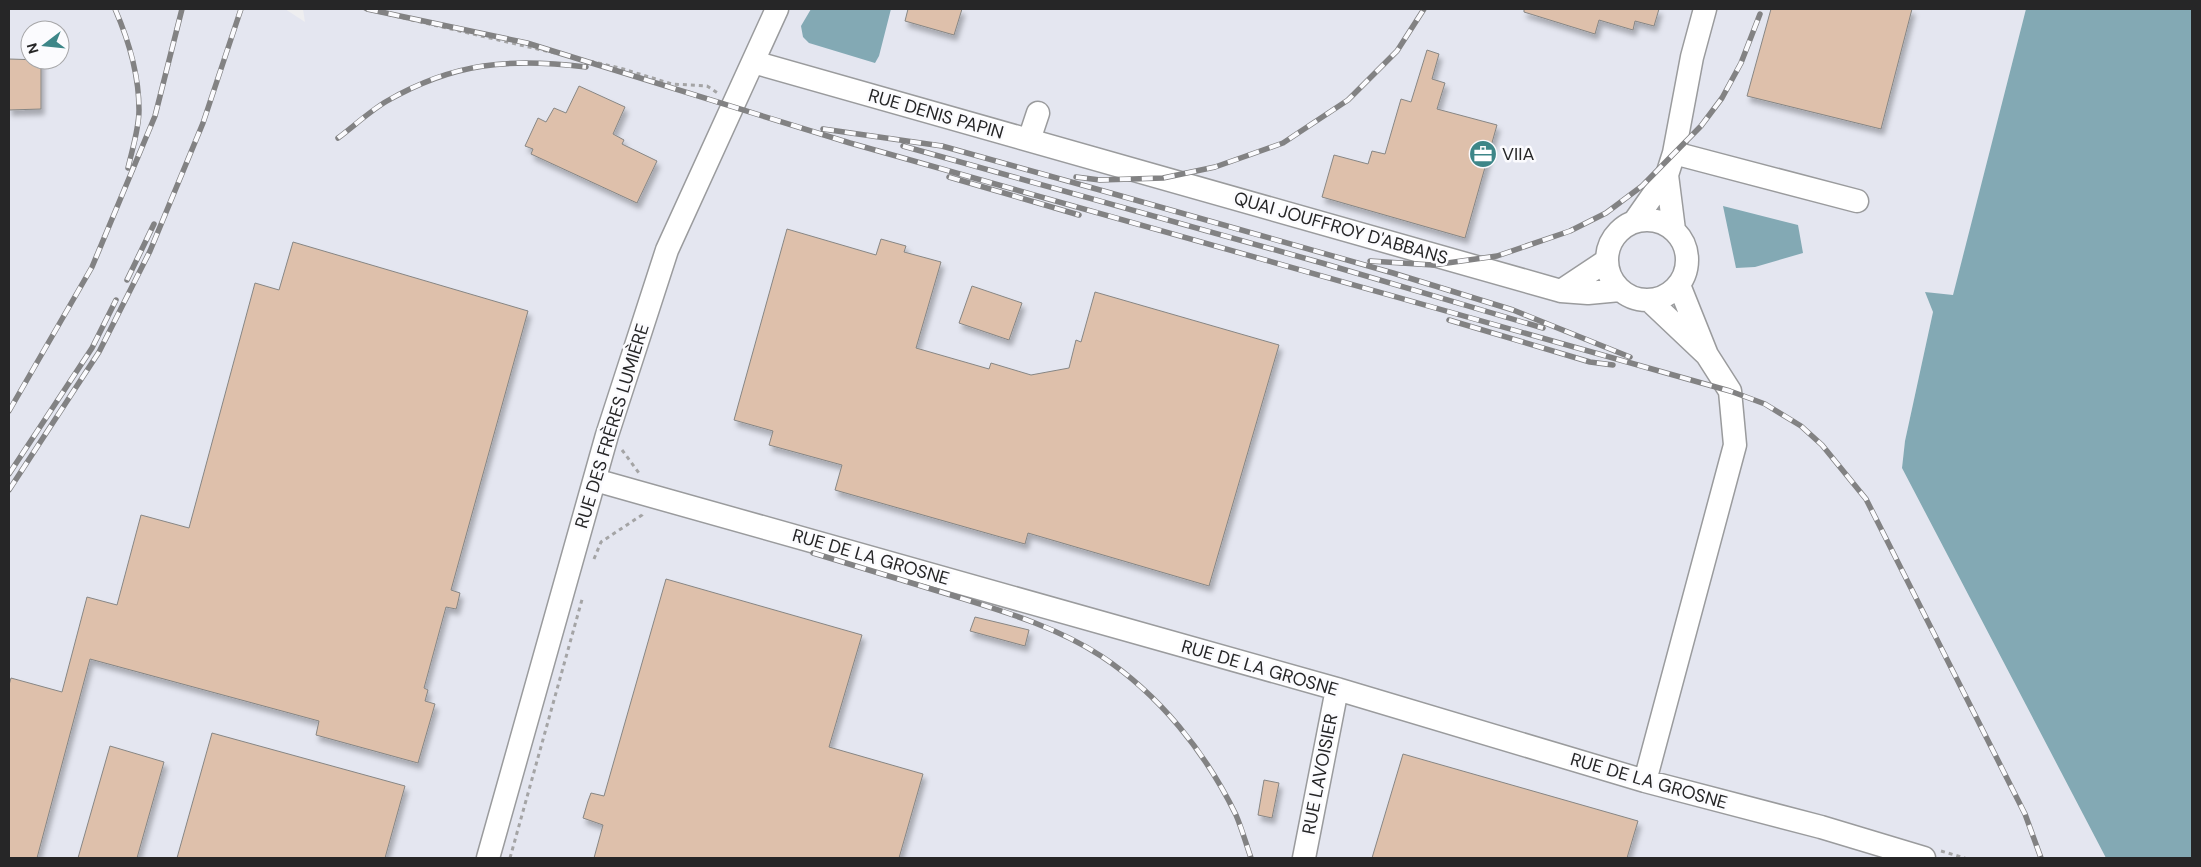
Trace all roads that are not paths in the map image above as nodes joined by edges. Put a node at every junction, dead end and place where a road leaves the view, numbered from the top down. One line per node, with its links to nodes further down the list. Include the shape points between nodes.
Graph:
1 (777, 9): 3 (street, RUE DES FRÈRES LUMIÈRE)
2 (1705, 9): 6 (street, via 1692,57)
3 (753, 62): 5 (street, RUE DENIS PAPIN); 18 (street, RUE DES FRÈRES LUMIÈRE, via 667,250)
4 (1038, 113): 5 (street)
5 (1029, 140): 7 (street, RUE DENIS PAPIN)
6 (1674, 153): 8 (street); 9 (street)
7 (1120, 166): 15 (street, QUAI JOUFFROY D'ABBANS)
8 (1667, 175): 10 (street); 11 (street)
9 (1857, 201)
10 (1634, 222): 11 (street, via 1655,221); 12 (street, via 1614,237)
11 (1674, 230): 13 (street, via 1686,251 1685,274)
12 (1606, 261): 14 (street, via 1610,277); 15 (street)
13 (1679, 285): 16 (street, via 1661,298); 17 (street)
14 (1620, 290): 15 (street, QUAI JOUFFROY D'ABBANS); 16 (street, via 1639,300)
15 (1561, 291)
16 (1650, 301): 17 (street)
17 (1707, 355): 20 (street, via 1730,391 1735,445)
18 (595, 480): 19 (street, RUE DE LA GROSNE); 21 (street, RUE DES FRÈRES LUMIÈRE)
19 (1337, 689): 20 (street, RUE DE LA GROSNE); 22 (street, RUE LAVOISIER)
20 (1645, 781): 23 (street, RUE DE LA GROSNE)
21 (488, 858)
22 (1304, 858)
23 (1924, 858)

